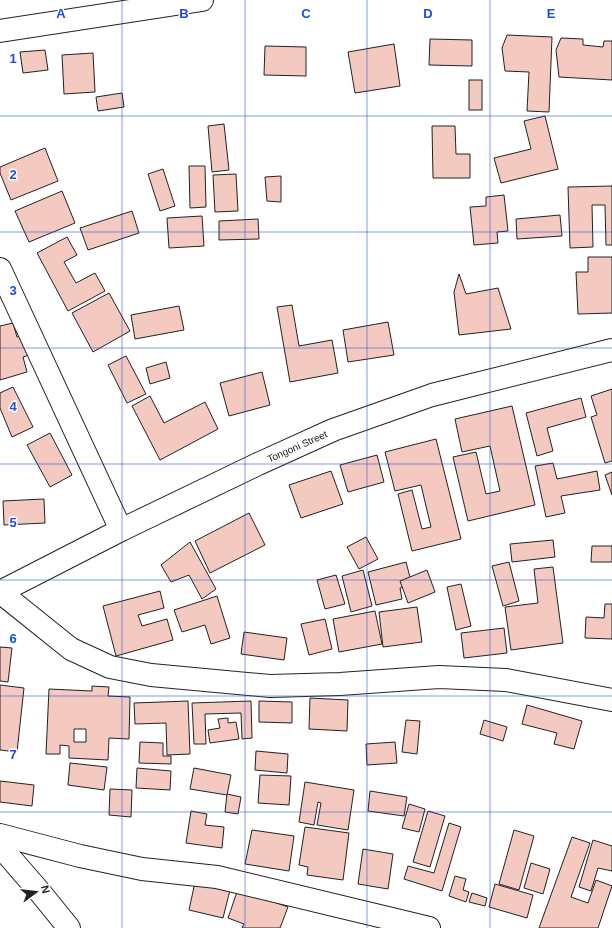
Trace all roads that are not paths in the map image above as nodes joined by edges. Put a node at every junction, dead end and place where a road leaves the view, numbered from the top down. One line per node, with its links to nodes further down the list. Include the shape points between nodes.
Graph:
1 (202, 0): 2 (street)
2 (0, 31)
3 (0, 269): 5 (street)
4 (612, 350): 5 (street, Tongoni Street, via 432,395 333,430)
5 (122, 530): 6 (street, Tongoni Street)
6 (0, 592): 7 (street, via 71,650 110,667 151,675 270,686 439,677 506,680)
7 (612, 700)
8 (0, 835): 11 (street, via 142,869 217,877)
9 (0, 846): 10 (street)
10 (69, 928)
11 (429, 928)

